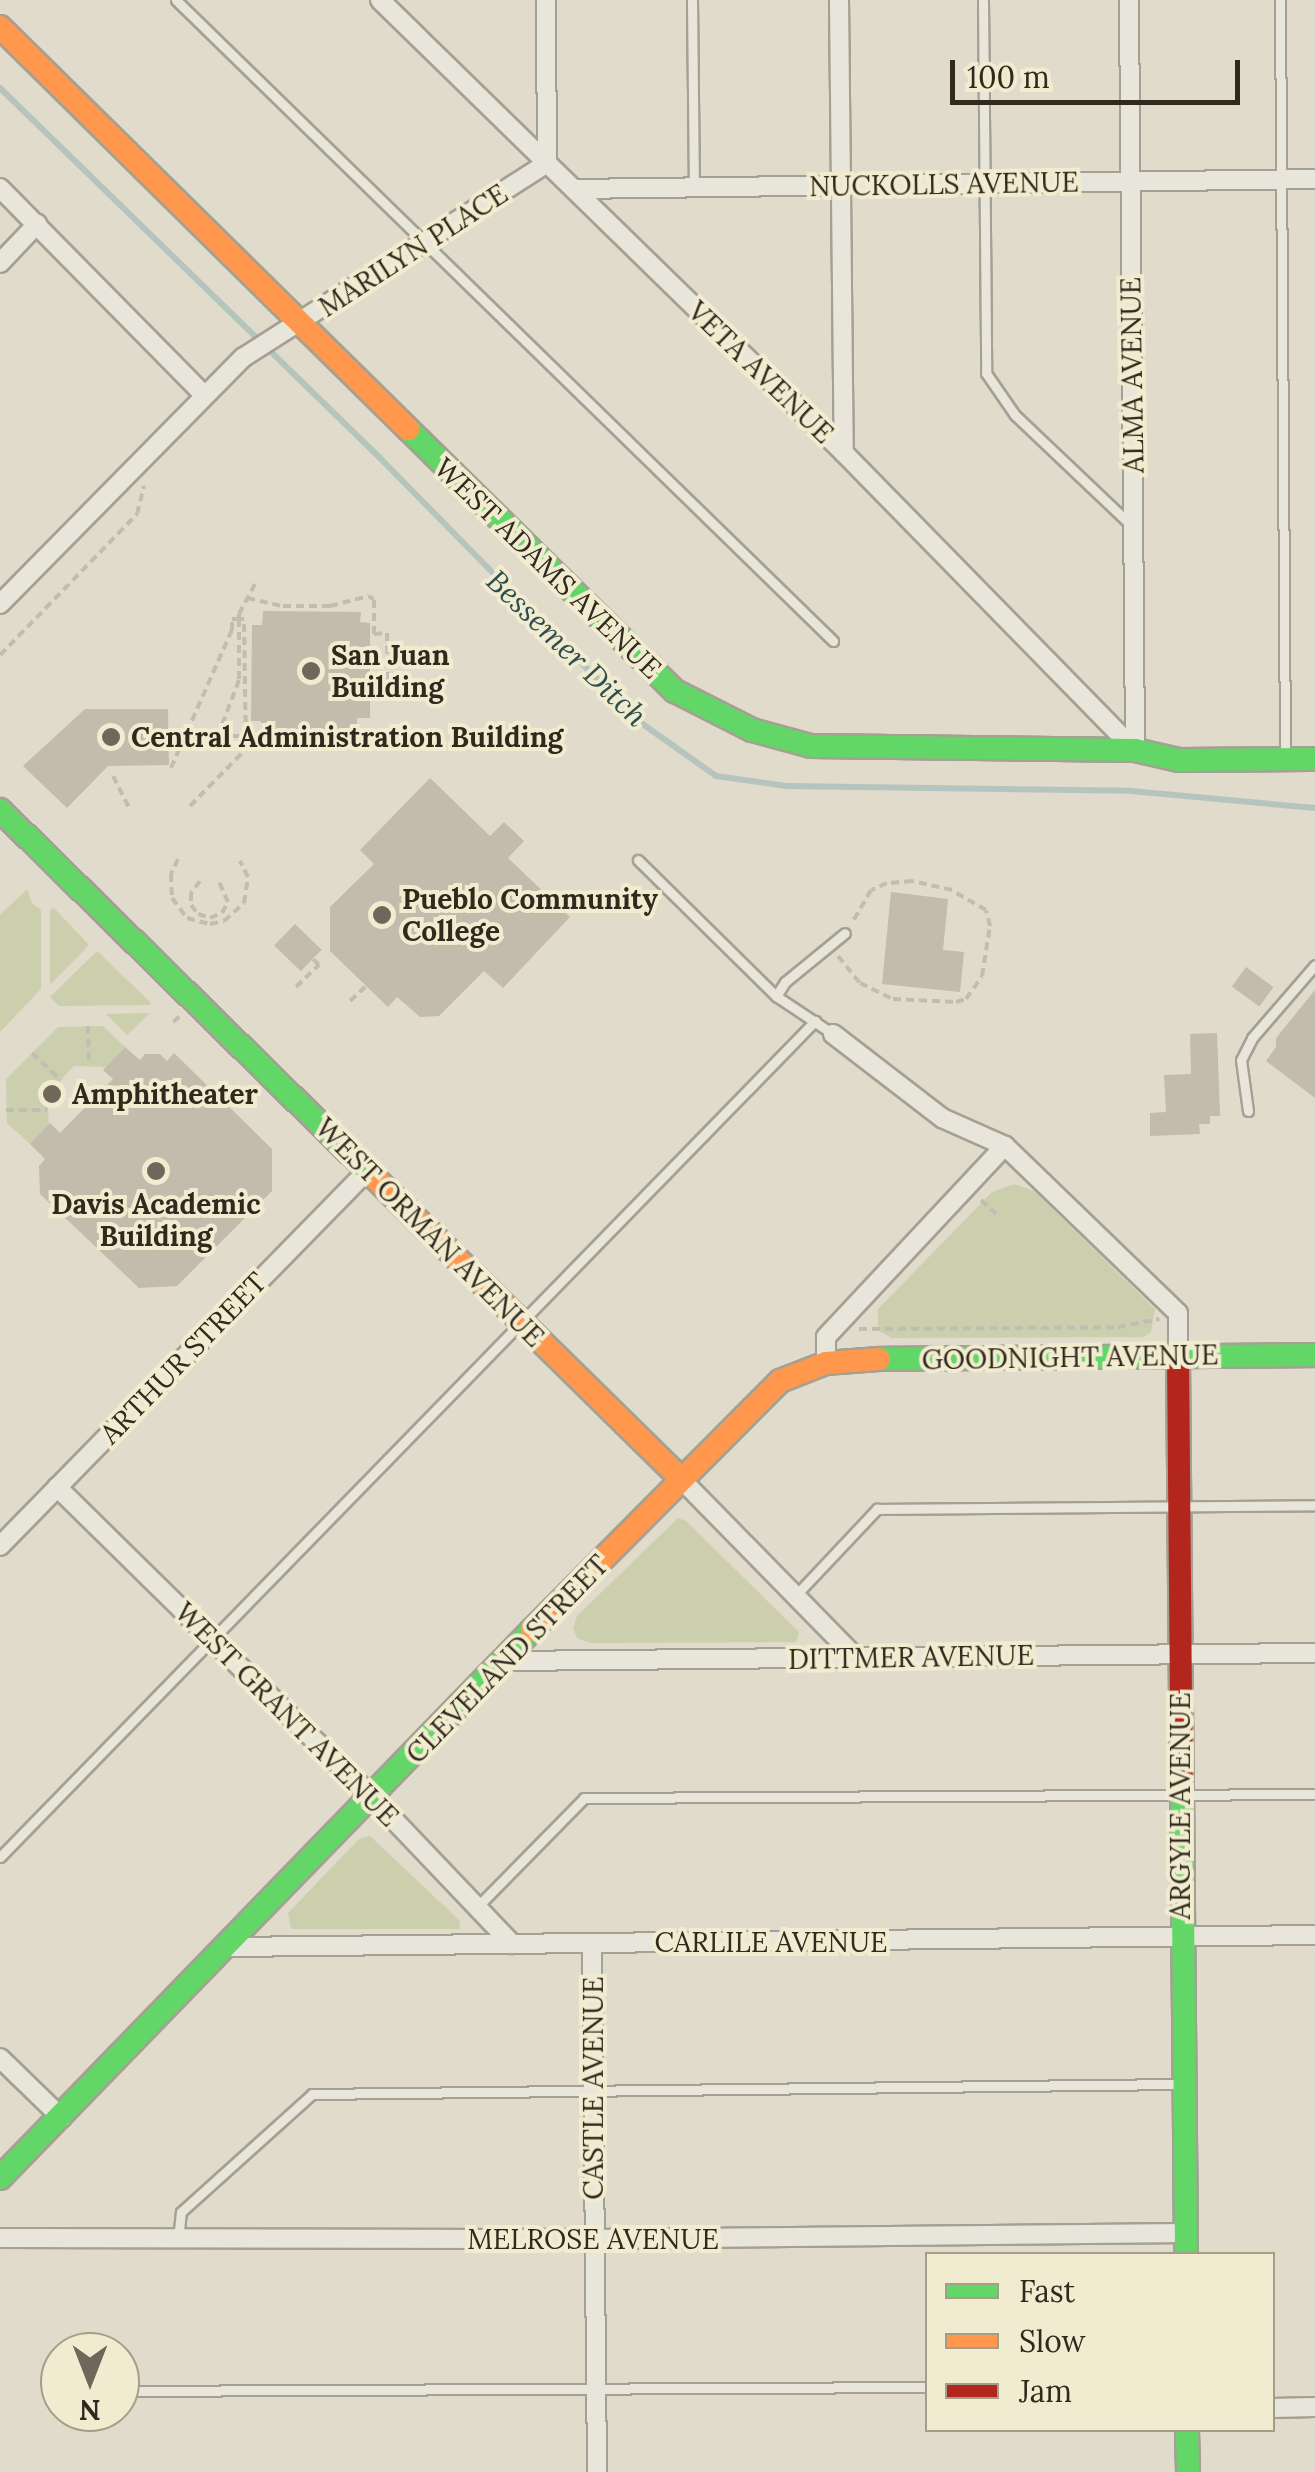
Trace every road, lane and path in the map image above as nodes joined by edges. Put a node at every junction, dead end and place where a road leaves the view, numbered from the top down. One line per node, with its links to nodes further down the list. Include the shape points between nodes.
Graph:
1 (176, 0): 20 (lane)
2 (380, 0): 10 (street, VETA AVENUE)
3 (546, 0): 10 (street)
4 (692, 0): 16 (lane)
5 (840, 0): 15 (street)
6 (983, 0): 14 (lane)
7 (1129, 0): 13 (street, ALMA AVENUE)
8 (1280, 0): 11 (lane)
9 (0, 27): 22 (street, WEST ADAMS AVENUE)
10 (547, 163): 18 (street, VETA AVENUE); 20 (street, MARILYN PLACE)
11 (1282, 179): 12 (street, NUCKOLLS AVENUE); 13 (street, NUCKOLLS AVENUE); 39 (lane)
12 (1315, 179)
13 (1130, 182): 14 (street, NUCKOLLS AVENUE); 26 (street, ALMA AVENUE)
14 (984, 183): 15 (street, NUCKOLLS AVENUE); 26 (lane, via 984,347 991,384)
15 (842, 185): 16 (street, NUCKOLLS AVENUE); 24 (street)
16 (694, 187): 18 (street, NUCKOLLS AVENUE)
17 (0, 188): 19 (street)
18 (574, 189): 24 (street, VETA AVENUE)
19 (38, 224): 21 (street); 23 (street)
20 (424, 243): 22 (street, MARILYN PLACE); 31 (lane)
21 (0, 263)
22 (300, 323): 23 (street, MARILYN PLACE, via 277,332); 38 (street, WEST ADAMS AVENUE, via 675,691 752,730 811,746)
23 (204, 395): 29 (street)
24 (844, 454): 38 (street, VETA AVENUE)
25 (146, 477): 32 (path, via 137,514)
26 (1134, 528): 38 (street, ALMA AVENUE)
27 (256, 582): 28 (path)
28 (247, 598): 30 (path); 33 (path, via 330,606 369,596 374,634 387,634 388,694)
29 (0, 604)
30 (239, 619): 34 (path, via 239,680); 35 (path); 37 (path, via 232,619)
31 (832, 641)
32 (0, 654)
33 (414, 693)
34 (218, 736): 35 (path); 37 (path)
35 (246, 736): 36 (path); 43 (path, via 246,749)
36 (325, 736)
37 (185, 737): 41 (path)
38 (1135, 750): 39 (street, WEST ADAMS AVENUE, via 1178,760)
39 (1285, 759): 40 (street, WEST ADAMS AVENUE)
40 (1315, 759)
41 (172, 768)
42 (113, 776): 45 (path)
43 (190, 806)
44 (0, 810): 70 (street, WEST ORMAN AVENUE)
45 (131, 811)
46 (178, 859): 51 (path, via 172,898 188,918)
47 (638, 860): 58 (lane)
48 (240, 861): 51 (path, via 248,877 244,903 224,921)
49 (200, 881): 51 (path, via 191,905)
50 (219, 882): 51 (path, via 228,902)
51 (210, 921)
52 (845, 933): 53 (lane); 53 (path, via 871,890 912,881 970,899 986,910 990,926 982,976 966,1000 956,1002 875,993 842,963)
53 (832, 944): 58 (lane)
54 (313, 959): 56 (path, via 319,964)
55 (1315, 965): 68 (lane, via 1252,1038 1242,1060)
56 (296, 986)
57 (366, 986): 59 (path)
58 (776, 996): 60 (lane)
59 (350, 1002)
60 (815, 1022): 62 (lane); 72 (lane)
61 (88, 1026): 64 (path)
62 (833, 1034): 69 (street, via 942,1118)
63 (32, 1053): 65 (path)
64 (89, 1066)
65 (61, 1080)
66 (6, 1110): 67 (path)
67 (46, 1110)
68 (1248, 1111)
69 (1005, 1146): 71 (street); 73 (street)
70 (367, 1171): 72 (street, WEST ORMAN AVENUE); 78 (street, ARTHUR STREET)
71 (1178, 1313): 73 (path, via 1118,1327); 75 (street)
72 (523, 1324): 77 (street, WEST ORMAN AVENUE); 83 (lane)
73 (834, 1329): 76 (street, via 826,1338)
74 (1315, 1355): 75 (street, GOODNIGHT AVENUE)
75 (1178, 1356): 76 (street, GOODNIGHT AVENUE); 80 (street, ARGYLE AVENUE)
76 (826, 1363): 77 (street, CLEVELAND STREET, via 780,1382)
77 (680, 1478): 82 (street, WEST ORMAN AVENUE); 87 (street, CLEVELAND STREET)
78 (57, 1488): 81 (street, ARTHUR STREET); 83 (street, WEST GRANT AVENUE)
79 (1315, 1505): 80 (lane)
80 (1179, 1506): 82 (lane, via 876,1510); 85 (street, ARGYLE AVENUE)
81 (0, 1546)
82 (794, 1596): 86 (street, WEST ORMAN AVENUE)
83 (212, 1640): 90 (street, WEST GRANT AVENUE); 91 (lane)
84 (1315, 1653): 85 (street, DITTMER AVENUE)
85 (1180, 1654): 86 (street, DITTMER AVENUE); 89 (street, ARGYLE AVENUE)
86 (856, 1658): 87 (street, DITTMER AVENUE)
87 (507, 1661): 90 (street, CLEVELAND STREET)
88 (1315, 1794): 89 (lane)
89 (1180, 1796): 92 (lane, via 584,1798); 94 (street, ARGYLE AVENUE)
90 (373, 1798): 92 (street, WEST GRANT AVENUE); 97 (street, CLEVELAND STREET)
91 (0, 1857)
92 (478, 1906): 96 (street, WEST GRANT AVENUE)
93 (1315, 1935): 94 (street, CARLILE AVENUE)
94 (1180, 1938): 95 (street, CARLILE AVENUE); 99 (street, ARGYLE AVENUE)
95 (592, 1943): 96 (street, CARLILE AVENUE); 100 (street, CASTLE AVENUE)
96 (512, 1944): 97 (street, CARLILE AVENUE)
97 (228, 1947): 101 (street, CLEVELAND STREET)
98 (0, 2058): 101 (street)
99 (1184, 2084): 100 (lane); 106 (street, ARGYLE AVENUE)
100 (593, 2089): 104 (street, CASTLE AVENUE); 105 (lane, via 312,2094 181,2212)
101 (62, 2118): 102 (street, CLEVELAND STREET)
102 (0, 2178)
103 (0, 2238): 105 (street, MELROSE AVENUE)
104 (594, 2239): 105 (street, MELROSE AVENUE); 106 (street, MELROSE AVENUE); 107 (street, CASTLE AVENUE)
105 (178, 2240)
106 (1186, 2244)
107 (596, 2387): 108 (lane); 109 (lane); 113 (street, CASTLE AVENUE)
108 (925, 2387)
109 (140, 2391)
110 (1275, 2408): 111 (street)
111 (1315, 2408)
112 (1188, 2432): 114 (street)
113 (598, 2472)
114 (1188, 2472)

